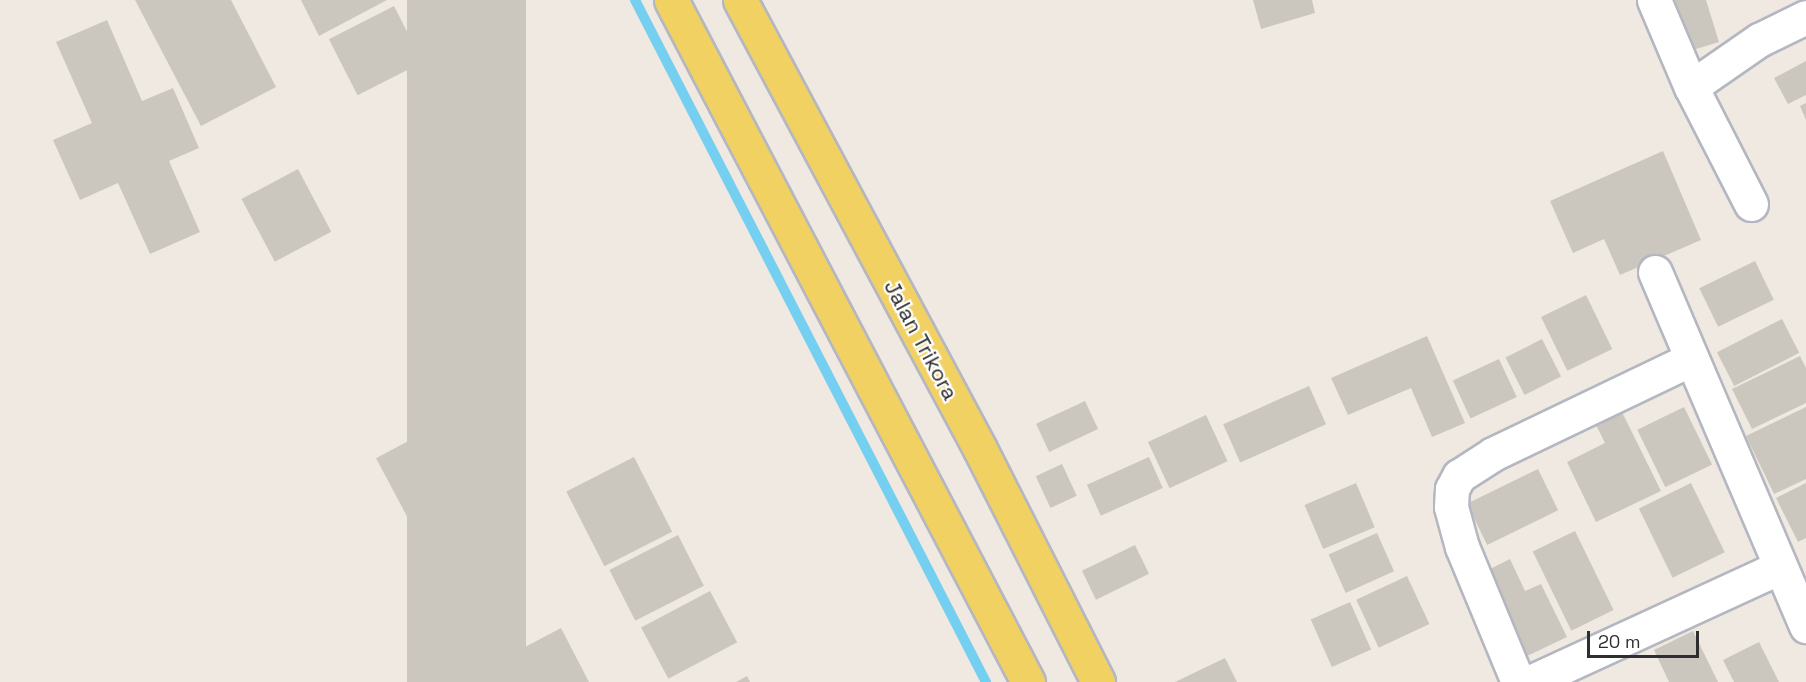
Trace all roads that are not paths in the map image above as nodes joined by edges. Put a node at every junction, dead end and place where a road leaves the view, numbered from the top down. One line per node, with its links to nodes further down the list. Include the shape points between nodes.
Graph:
1 (672, 0): 11 (main road)
2 (740, 0): 12 (main road, Jalan Trikora, via 980,449)
3 (1654, 0): 5 (street)
4 (1792, 13): 5 (street)
5 (1691, 87): 6 (street)
6 (1751, 204)
7 (1655, 272): 8 (street)
8 (1689, 360): 9 (street); 13 (street, via 1493,454 1459,476 1452,489 1450,507 1462,547)
9 (1780, 567): 10 (street); 14 (street)
10 (1806, 626)
11 (1028, 682)
12 (1098, 682)
13 (1518, 682)
14 (1530, 682)

